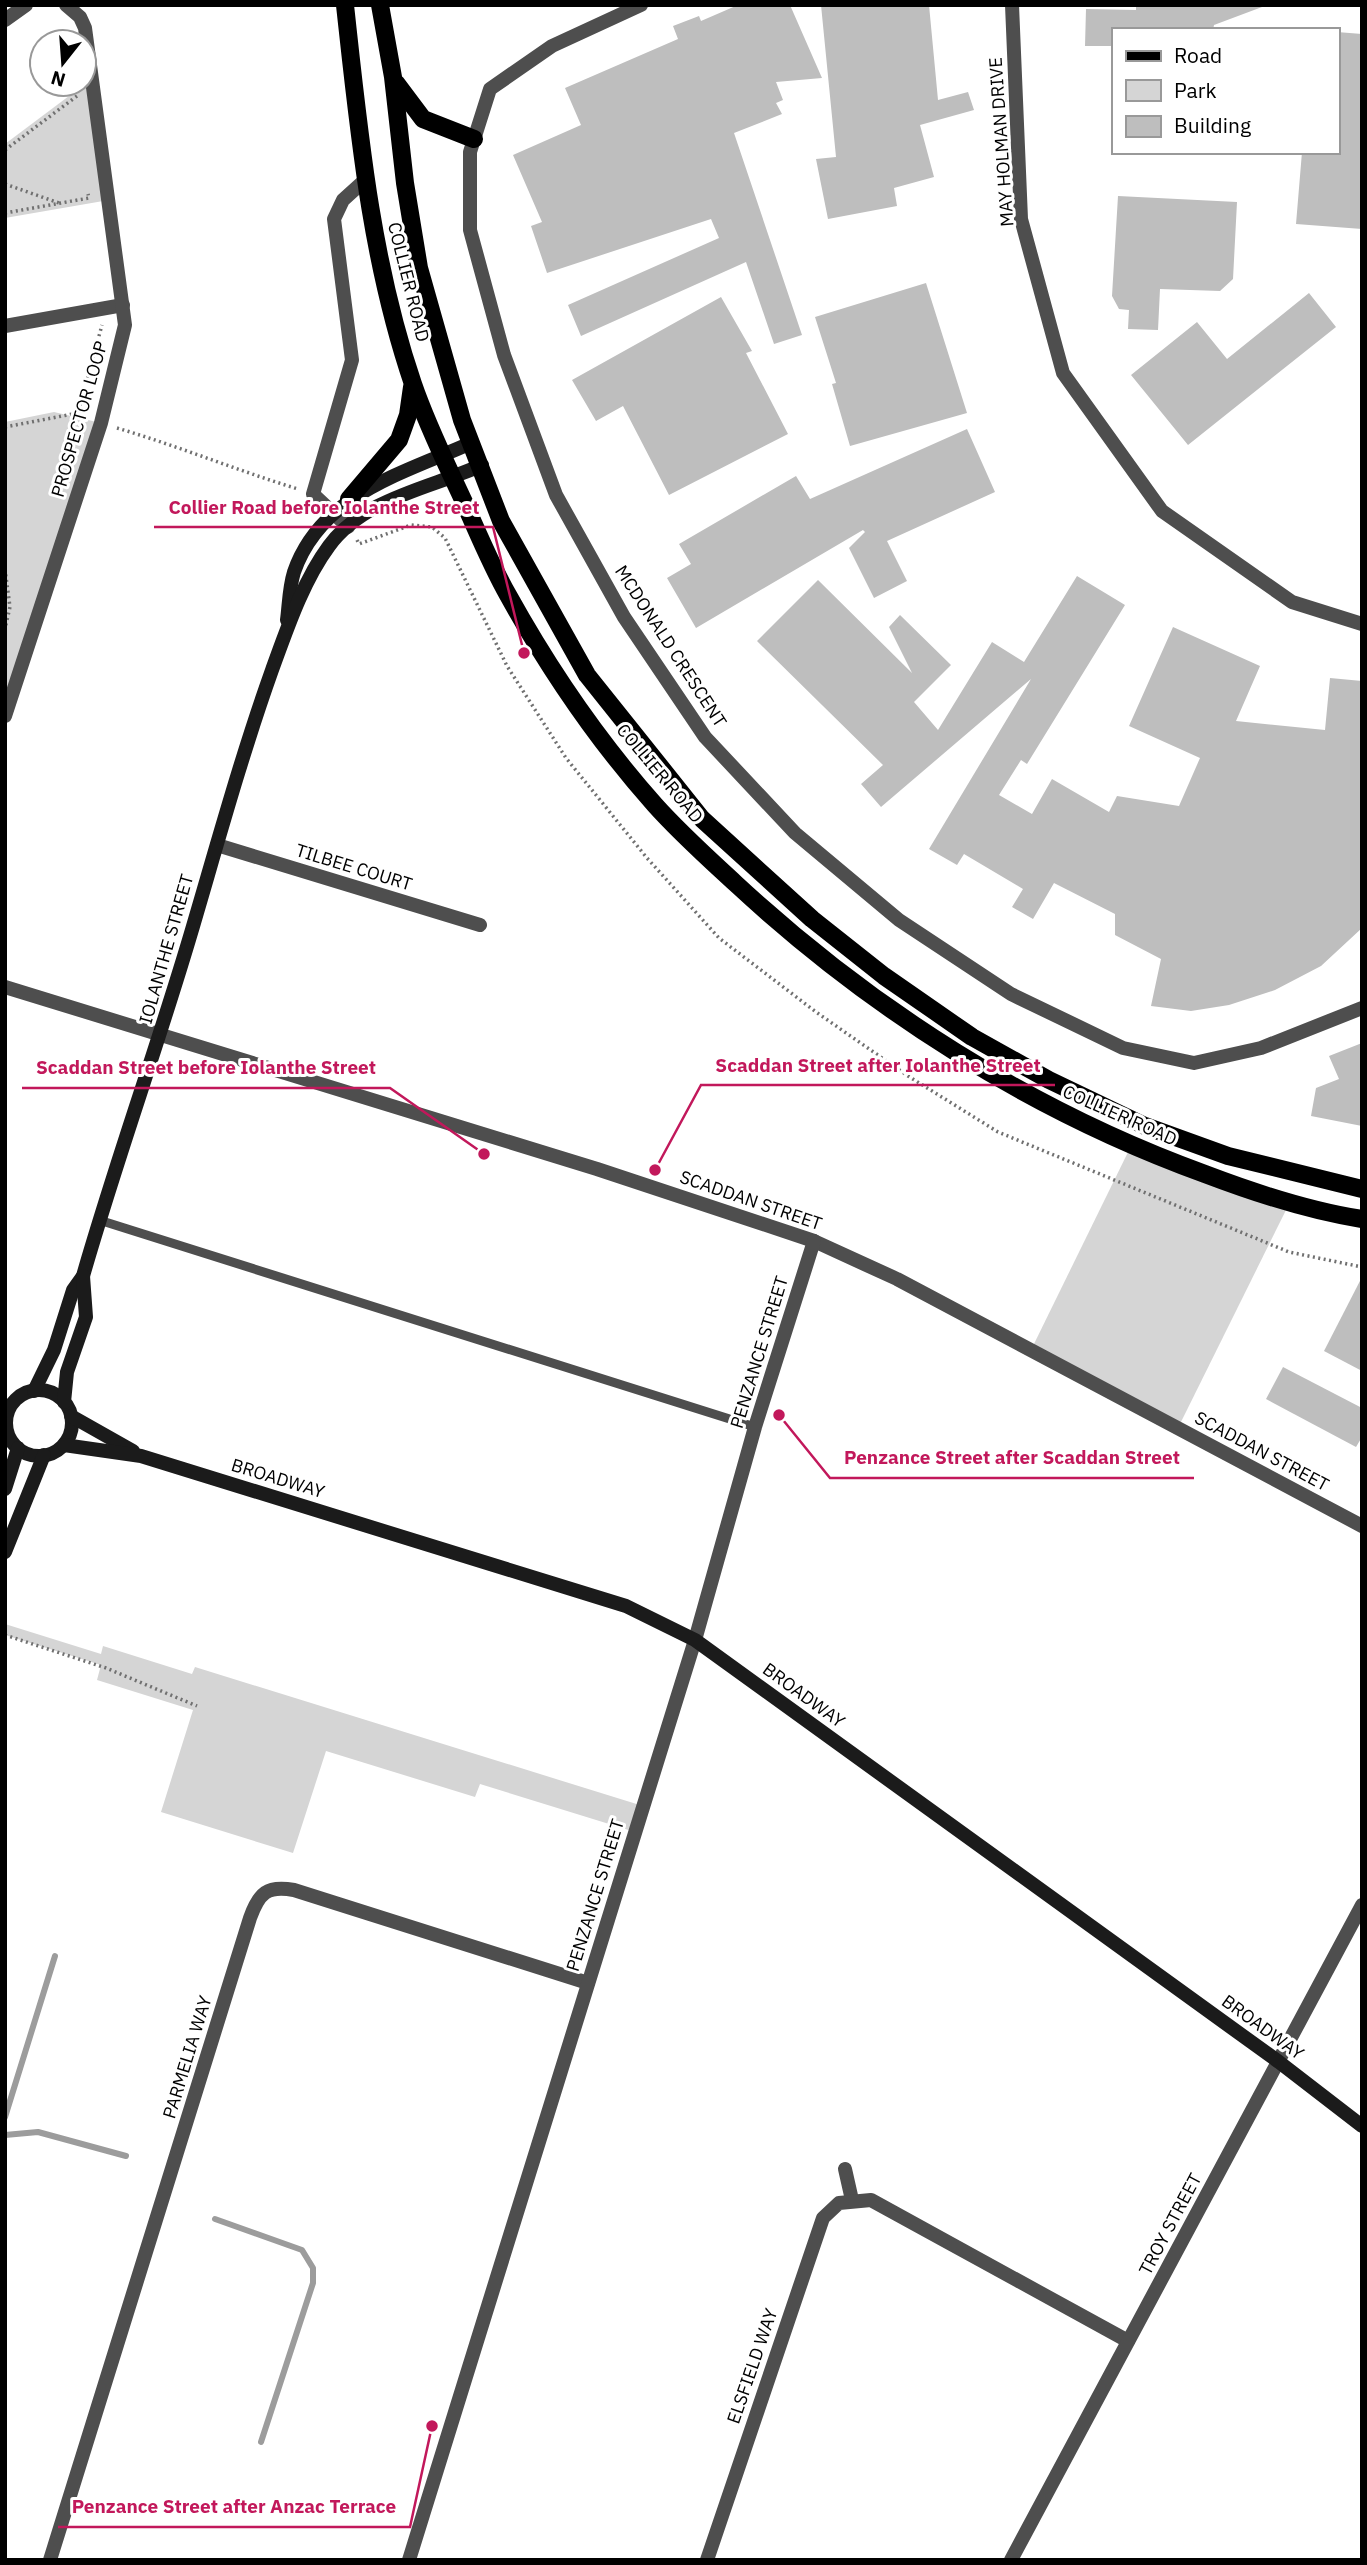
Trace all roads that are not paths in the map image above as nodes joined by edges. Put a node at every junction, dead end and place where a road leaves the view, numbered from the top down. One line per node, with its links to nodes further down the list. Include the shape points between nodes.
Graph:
1 (26, 5): 7 (street)
2 (66, 5): 11 (street, PROSPECTOR LOOP, via 85,28)
3 (345, 5): 10 (main road, COLLIER ROAD)
4 (380, 5): 8 (main road, COLLIER ROAD)
5 (641, 5): 9 (street, MCDONALD CRESCENT, via 552,46 490,89)
6 (1012, 5): 21 (street, MAY HOLMAN DRIVE, via 1021,219 1063,373 1162,511 1292,603)
7 (5, 20)
8 (393, 77): 9 (main road, via 423,119); 14 (main road, COLLIER ROAD, via 419,268)
9 (474, 139): 27 (street, MCDONALD CRESCENT, via 470,230 504,355 556,495 624,617 705,737 794,833 899,920 1011,994 1123,1048 1194,1063 1261,1048)
10 (365, 181): 13 (main road, COLLIER ROAD, via 382,271); 19 (street, via 343,200 334,219 352,360 313,494)
11 (123, 305): 12 (street); 23 (street, PROSPECTOR LOOP, via 125,325 101,423)
12 (5, 326)
13 (413, 384): 15 (main road, COLLIER ROAD); 18 (main road, via 399,440)
14 (471, 443): 15 (street, IOLANTHE STREET); 16 (main road, COLLIER ROAD)
15 (441, 457): 17 (main road, COLLIER ROAD); 18 (street, IOLANTHE STREET)
16 (482, 465): 17 (street, IOLANTHE STREET); 29 (main road, COLLIER ROAD, via 501,521 587,675 702,819 812,919 972,1037 1049,1080 1145,1126 1228,1156)
17 (453, 478): 20 (street, IOLANTHE STREET, via 400,496); 30 (main road, COLLIER ROAD, via 507,594 574,701 646,794 760,907 839,972 936,1041 1041,1102 1139,1150 1247,1190)
18 (349, 499): 19 (street, IOLANTHE STREET)
19 (334, 513): 20 (street); 22 (street, IOLANTHE STREET, via 312,538 295,569)
20 (348, 527): 22 (street, IOLANTHE STREET, via 330,545)
21 (1362, 624)
22 (286, 632): 24 (street, IOLANTHE STREET)
23 (5, 716)
24 (217, 845): 25 (street, TILBEE COURT); 28 (street, IOLANTHE STREET)
25 (480, 925)
26 (5, 987): 28 (street, SCADDAN STREET)
27 (1362, 1008)
28 (161, 1036): 31 (street, IOLANTHE STREET); 32 (street, SCADDAN STREET, via 597,1169)
29 (1362, 1189)
30 (1362, 1219)
31 (99, 1220): 33 (street, IOLANTHE STREET); 39 (lane)
32 (814, 1241): 39 (street, PENZANCE STREET); 45 (street, SCADDAN STREET, via 897,1279)
33 (83, 1276): 34 (street, IOLANTHE STREET, via 73,1290 54,1350); 36 (street, IOLANTHE STREET, via 86,1317 67,1372)
34 (34, 1391): 35 (street); 36 (street, via 45,1391)
35 (10, 1401): 38 (street)
36 (64, 1402): 37 (street)
37 (71, 1416): 40 (street, via 72,1427); 43 (street, BROADWAY)
38 (6, 1426): 41 (street)
39 (755, 1427): 47 (street, PENZANCE STREET)
40 (64, 1445): 42 (street); 43 (street, BROADWAY)
41 (18, 1448): 42 (street); 44 (street)
42 (44, 1455): 46 (street)
43 (141, 1456): 47 (street, BROADWAY, via 626,1606)
44 (5, 1489)
45 (1362, 1526)
46 (5, 1552)
47 (695, 1640): 49 (street, PENZANCE STREET); 50 (street, BROADWAY)
48 (1362, 1905): 50 (street, TROY STREET)
49 (588, 1983): 55 (street, PARMELIA WAY, via 294,1890 277,1887 265,1892 256,1903); 56 (street, PENZANCE STREET)
50 (1279, 2062): 51 (street, BROADWAY); 54 (street, TROY STREET)
51 (1362, 2126)
52 (845, 2169): 53 (street)
53 (852, 2200): 54 (street, via 872,2200); 57 (street, ELSFIELD WAY, via 839,2203 823,2218)
54 (1128, 2341): 58 (street, TROY STREET)
55 (50, 2560)
56 (408, 2560)
57 (706, 2560)
58 (1011, 2560)

